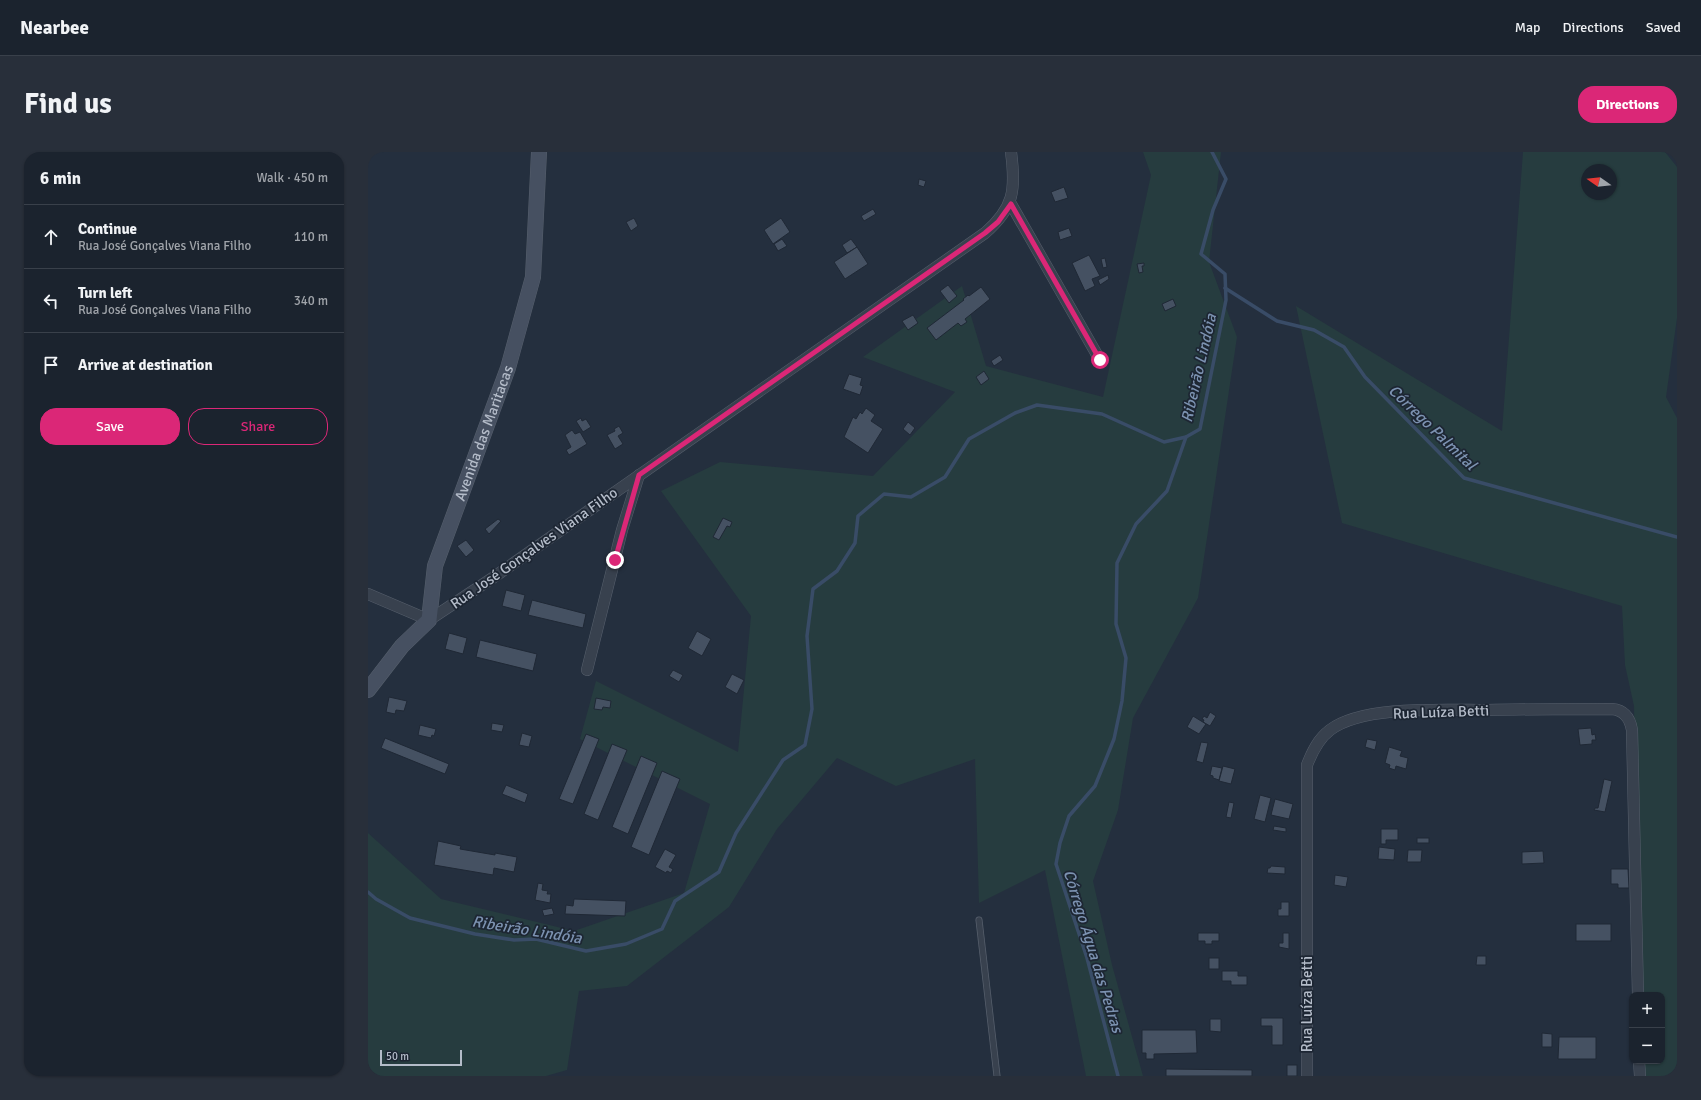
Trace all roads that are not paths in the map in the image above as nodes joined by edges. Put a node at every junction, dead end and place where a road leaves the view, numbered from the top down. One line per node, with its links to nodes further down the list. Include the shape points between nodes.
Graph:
1 (539, 152): 7 (street, Avenida das Maritacas, via 533,277 508,368 435,566)
2 (1011, 152): 3 (street)
3 (1011, 204): 4 (street); 5 (street, Rua José Gonçalves Viana Filho, via 998,222 985,233)
4 (1100, 360)
5 (639, 475): 7 (street, Rua José Gonçalves Viana Filho); 8 (street, Rua José Gonçalves Viana Filho, via 622,530)
6 (368, 594): 7 (street)
7 (429, 620): 9 (street, via 402,646)
8 (587, 670)
9 (368, 690)
10 (978, 920): 13 (lane)
11 (1638, 992): 14 (street, Rua Luíza Betti, via 1632,730 1626,715 1612,708 1413,711 1368,715 1349,720 1329,730 1315,745 1307,765)
12 (1639, 1064): 15 (street)
13 (997, 1076)
14 (1307, 1076)
15 (1640, 1076)

